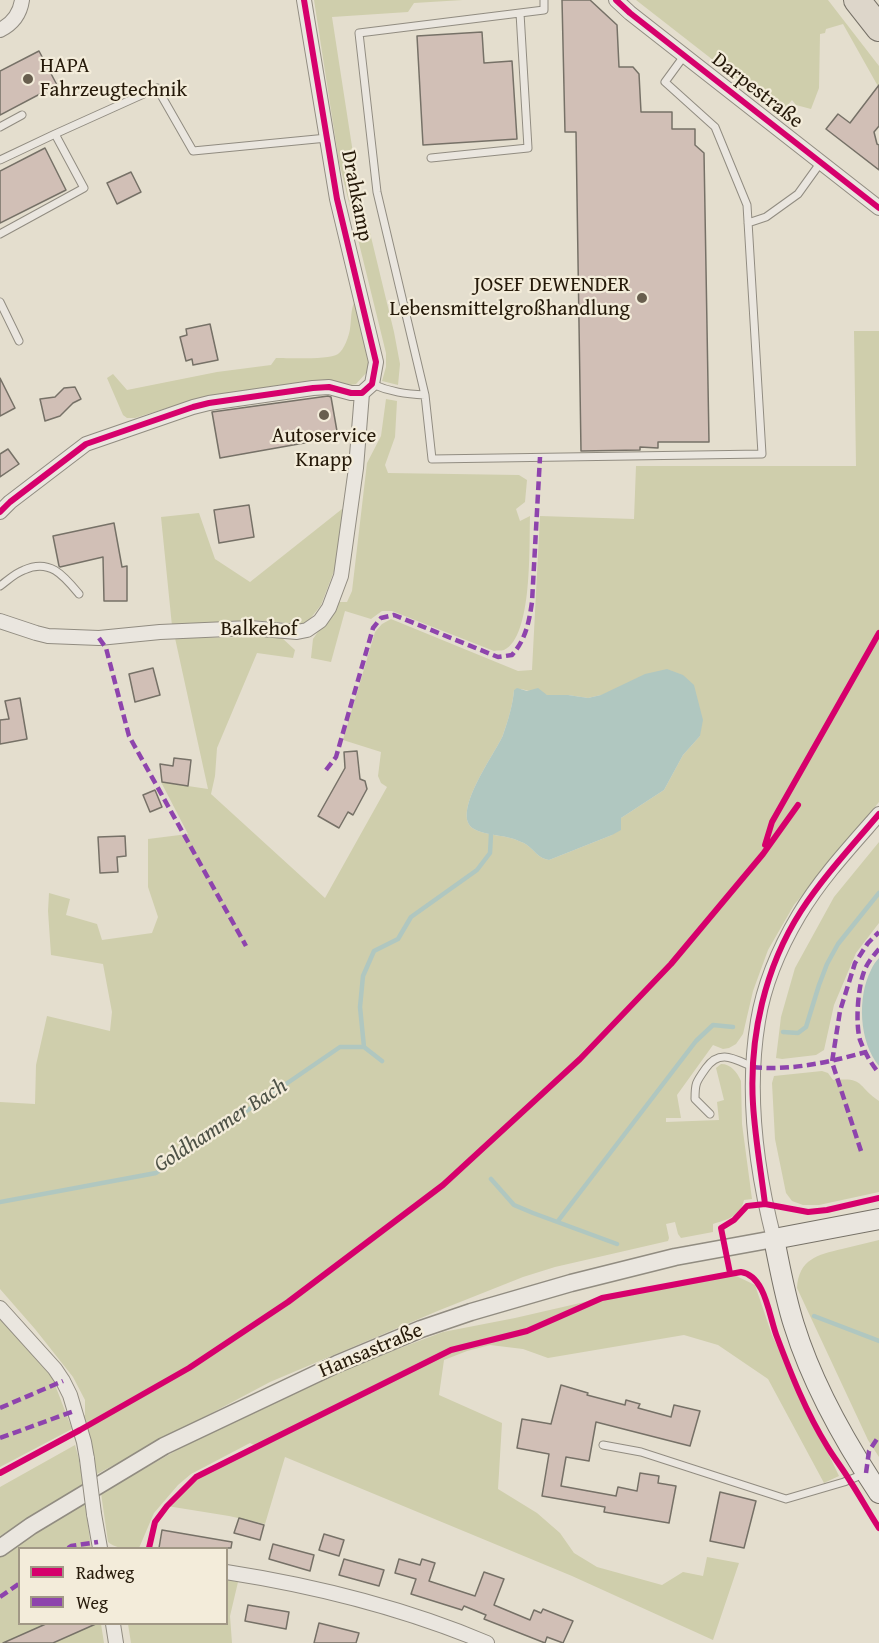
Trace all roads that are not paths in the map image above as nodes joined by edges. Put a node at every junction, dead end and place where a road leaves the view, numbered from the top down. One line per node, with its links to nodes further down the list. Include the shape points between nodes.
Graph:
1 (22, 0): 8 (street, via 10,25)
2 (304, 0): 13 (street, Drahkamp)
3 (544, 0): 6 (lane, via 544,10)
4 (616, 0): 9 (street, Darpestraße)
5 (858, 0): 7 (highway)
6 (520, 13): 14 (lane, via 528,148); 23 (lane, via 359,33 376,192)
7 (879, 28)
8 (0, 30)
9 (684, 56): 16 (street, Darpestraße); 18 (lane, via 665,82 715,127 747,205)
10 (22, 115): 11 (lane)
11 (0, 127)
12 (54, 134): 13 (lane, via 157,88 193,151); 15 (lane); 19 (lane, via 84,188)
13 (327, 138): 22 (street, Drahkamp, via 376,362)
14 (431, 158)
15 (0, 160)
16 (821, 162): 17 (street, Darpestraße); 18 (lane, via 798,194 766,217)
17 (879, 208)
18 (748, 223): 23 (lane, via 762,454 432,459)
19 (0, 234)
20 (0, 302): 21 (lane)
21 (19, 341)
22 (367, 389): 23 (lane); 24 (street, via 351,393 314,388 193,407 86,444); 27 (street, Balkehof, via 341,576 329,608 307,630 250,628 99,638 48,636)
23 (425, 396)
24 (0, 512)
25 (0, 586): 26 (lane, via 24,570 40,566 62,574)
26 (79, 594)
27 (0, 621)
28 (879, 814): 29 (street, via 833,867 790,930 758,1019)
29 (753, 1067): 30 (lane, via 730,1058 712,1060 695,1083 695,1099); 32 (street, via 756,1141)
30 (710, 1114)
31 (879, 1219): 32 (main road)
32 (774, 1239): 35 (main road, via 783,1287 810,1366); 38 (street, Hansastraße, via 675,1257 571,1283 422,1329 337,1364 164,1446)
33 (0, 1308): 37 (street, bridge, via 55,1369 70,1395 84,1442)
34 (603, 1445): 35 (lane, via 641,1452 786,1499)
35 (866, 1473): 36 (main road)
36 (879, 1493)
37 (100, 1547)
38 (0, 1548)
39 (228, 1572): 42 (street, via 361,1599)
40 (113, 1625): 41 (street)
41 (116, 1643)
42 (487, 1643)

